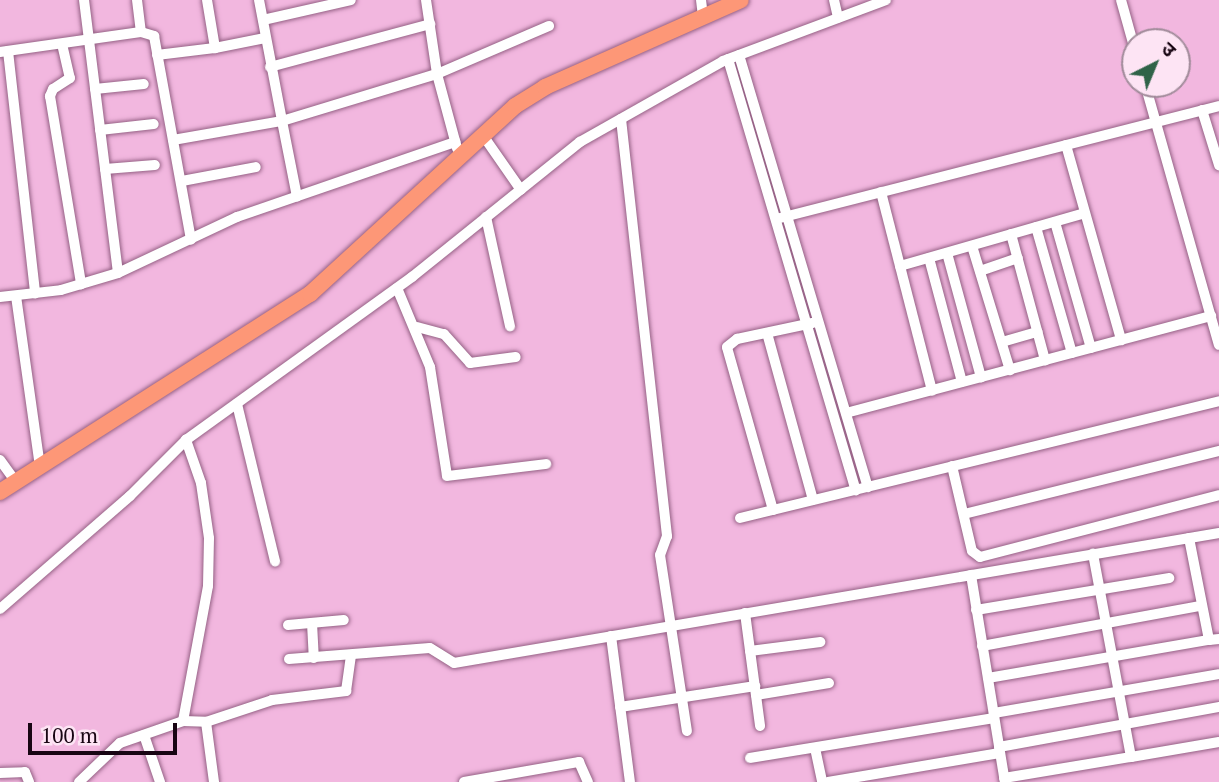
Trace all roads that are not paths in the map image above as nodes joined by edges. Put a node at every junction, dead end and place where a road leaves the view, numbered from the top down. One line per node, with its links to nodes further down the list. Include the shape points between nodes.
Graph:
1 (84, 0): 20 (street)
2 (137, 0): 18 (street)
3 (207, 0): 22 (street)
4 (259, 0): 14 (street)
5 (351, 0): 14 (street)
6 (426, 0): 15 (street)
7 (701, 0): 12 (street)
8 (741, 0): 12 (highway)
9 (834, 0): 13 (street)
10 (886, 0): 13 (street)
11 (1121, 0): 17 (street)
12 (703, 17): 38 (highway, via 545,87)
13 (838, 18): 25 (street)
14 (262, 20): 19 (street)
15 (430, 24): 26 (street); 27 (street)
16 (549, 26): 27 (street)
17 (1129, 28)
18 (141, 32): 20 (street); 24 (street, via 153,34)
19 (265, 38): 22 (street); 26 (street)
20 (89, 40): 21 (street); 29 (street)
21 (62, 44): 23 (street); 64 (street, via 70,78 52,89 50,96)
22 (215, 48): 24 (street)
23 (4, 52): 66 (street)
24 (157, 55): 39 (street)
25 (734, 57): 33 (street); 52 (street)
26 (270, 67): 34 (street)
27 (437, 74): 34 (street); 41 (street)
28 (144, 84): 29 (street)
29 (95, 89): 37 (street)
30 (1149, 98): 35 (street)
31 (1219, 106): 32 (street)
32 (1202, 110): 35 (street); 43 (street)
33 (621, 119): 47 (street, via 580,142); 119 (street, via 667,536 660,555)
34 (282, 121): 39 (street); 49 (street)
35 (1156, 122): 40 (street); 69 (street)
36 (154, 124): 37 (street)
37 (100, 130): 45 (street)
38 (482, 134): 41 (highway); 47 (street)
39 (173, 140): 46 (street)
40 (1066, 145): 48 (street); 50 (street)
41 (458, 149): 49 (street); 94 (highway, via 310,294)
42 (155, 165): 45 (street)
43 (1219, 165)
44 (256, 167): 46 (street)
45 (105, 169): 63 (street)
46 (182, 181): 56 (street)
47 (521, 190): 51 (street)
48 (881, 192): 52 (street); 61 (street)
49 (297, 197): 56 (street, via 237,217)
50 (1085, 213): 53 (street); 75 (street)
51 (486, 217): 65 (street); 71 (street)
52 (782, 218): 70 (street)
53 (1055, 222): 54 (street); 78 (street)
54 (1036, 227): 55 (street); 79 (street)
55 (1011, 234): 57 (street); 60 (street)
56 (191, 240): 63 (street)
57 (972, 246): 58 (street); 62 (street)
58 (947, 253): 59 (street); 83 (street)
59 (929, 258): 61 (street); 84 (street)
60 (1018, 258): 62 (street); 73 (street)
61 (900, 267): 85 (street)
62 (980, 271): 76 (street)
63 (118, 273): 64 (street)
64 (81, 284): 66 (street)
65 (397, 288): 72 (street); 87 (street)
66 (35, 293): 67 (street)
67 (16, 296): 68 (street); 94 (street)
68 (0, 297)
69 (1211, 316): 75 (street); 77 (street)
70 (813, 323): 74 (street); 88 (street); 97 (street)
71 (510, 326)
72 (417, 327): 80 (street, via 444,334 470,363); 92 (street, via 430,366 447,476)
73 (1038, 332): 76 (street); 81 (street)
74 (767, 333): 100 (street); 101 (street, via 732,341 727,347)
75 (1121, 340): 78 (street)
76 (1002, 342): 82 (street)
77 (1219, 345)
78 (1091, 348): 79 (street)
79 (1072, 353): 81 (street)
80 (516, 358)
81 (1045, 360): 82 (street)
82 (1010, 370): 83 (street)
83 (981, 377): 84 (street)
84 (962, 382): 85 (street)
85 (932, 391): 88 (street)
86 (1219, 401): 93 (street)
87 (237, 404): 89 (street); 107 (street)
88 (846, 413): 96 (street)
89 (186, 440): 112 (street, via 130,496); 138 (street, via 201,483 209,538 208,586)
90 (1219, 451): 102 (street)
91 (0, 460): 95 (street)
92 (545, 464)
93 (951, 466): 96 (street); 102 (street)
94 (40, 467): 95 (highway)
95 (16, 482): 98 (highway)
96 (868, 487): 97 (street)
97 (856, 490): 100 (street)
98 (0, 492)
99 (1219, 495): 102 (street, via 980,556 972,551)
100 (813, 500): 101 (street)
101 (773, 510): 103 (street)
102 (964, 514)
103 (740, 518)
104 (1219, 533): 105 (street)
105 (1189, 538): 106 (street); 111 (street)
106 (1093, 554): 108 (street); 110 (street)
107 (275, 561)
108 (971, 575): 113 (street); 114 (street)
109 (1169, 578): 110 (street)
110 (1097, 589): 113 (street); 117 (street)
111 (1200, 606): 117 (street); 121 (street)
112 (0, 609)
113 (976, 610): 123 (street)
114 (745, 613): 119 (street); 124 (street)
115 (344, 620): 116 (street)
116 (312, 623): 118 (street); 126 (street)
117 (1104, 624): 123 (street); 128 (street)
118 (288, 625)
119 (674, 625): 120 (street); 134 (street)
120 (611, 636): 125 (street, via 454,663 440,659 430,648); 136 (street)
121 (1214, 640): 128 (street)
122 (820, 642): 124 (street)
123 (982, 646): 130 (street)
124 (750, 651): 132 (street)
125 (351, 656): 126 (street); 139 (street, via 346,691 272,700)
126 (314, 658): 127 (street)
127 (289, 659)
128 (1111, 659): 130 (street); 133 (street)
129 (1219, 674): 133 (street)
130 (988, 678): 137 (street)
131 (829, 683): 132 (street)
132 (756, 691): 134 (street); 141 (street)
133 (1118, 691): 137 (street); 140 (street)
134 (683, 698): 136 (street); 142 (street)
135 (1219, 706): 140 (street)
136 (620, 707): 157 (street)
137 (994, 716): 145 (street); 146 (street)
138 (183, 721): 139 (street); 143 (street)
139 (206, 722): 154 (street)
140 (1124, 723): 146 (street); 147 (street)
141 (760, 726)
142 (687, 731)
143 (144, 735): 152 (street, via 120,743); 153 (street)
144 (1219, 742): 147 (street)
145 (815, 748): 148 (street); 158 (street)
146 (1000, 750): 150 (street); 159 (street)
147 (1131, 757): 150 (street)
148 (750, 758)
149 (0, 773): 151 (street, via 24,772)
150 (1005, 780)
151 (29, 782)
152 (79, 782)
153 (160, 782)
154 (214, 782)
155 (464, 782): 156 (street, via 579,762)
156 (588, 782)
157 (630, 782)
158 (822, 782)
159 (828, 782)

